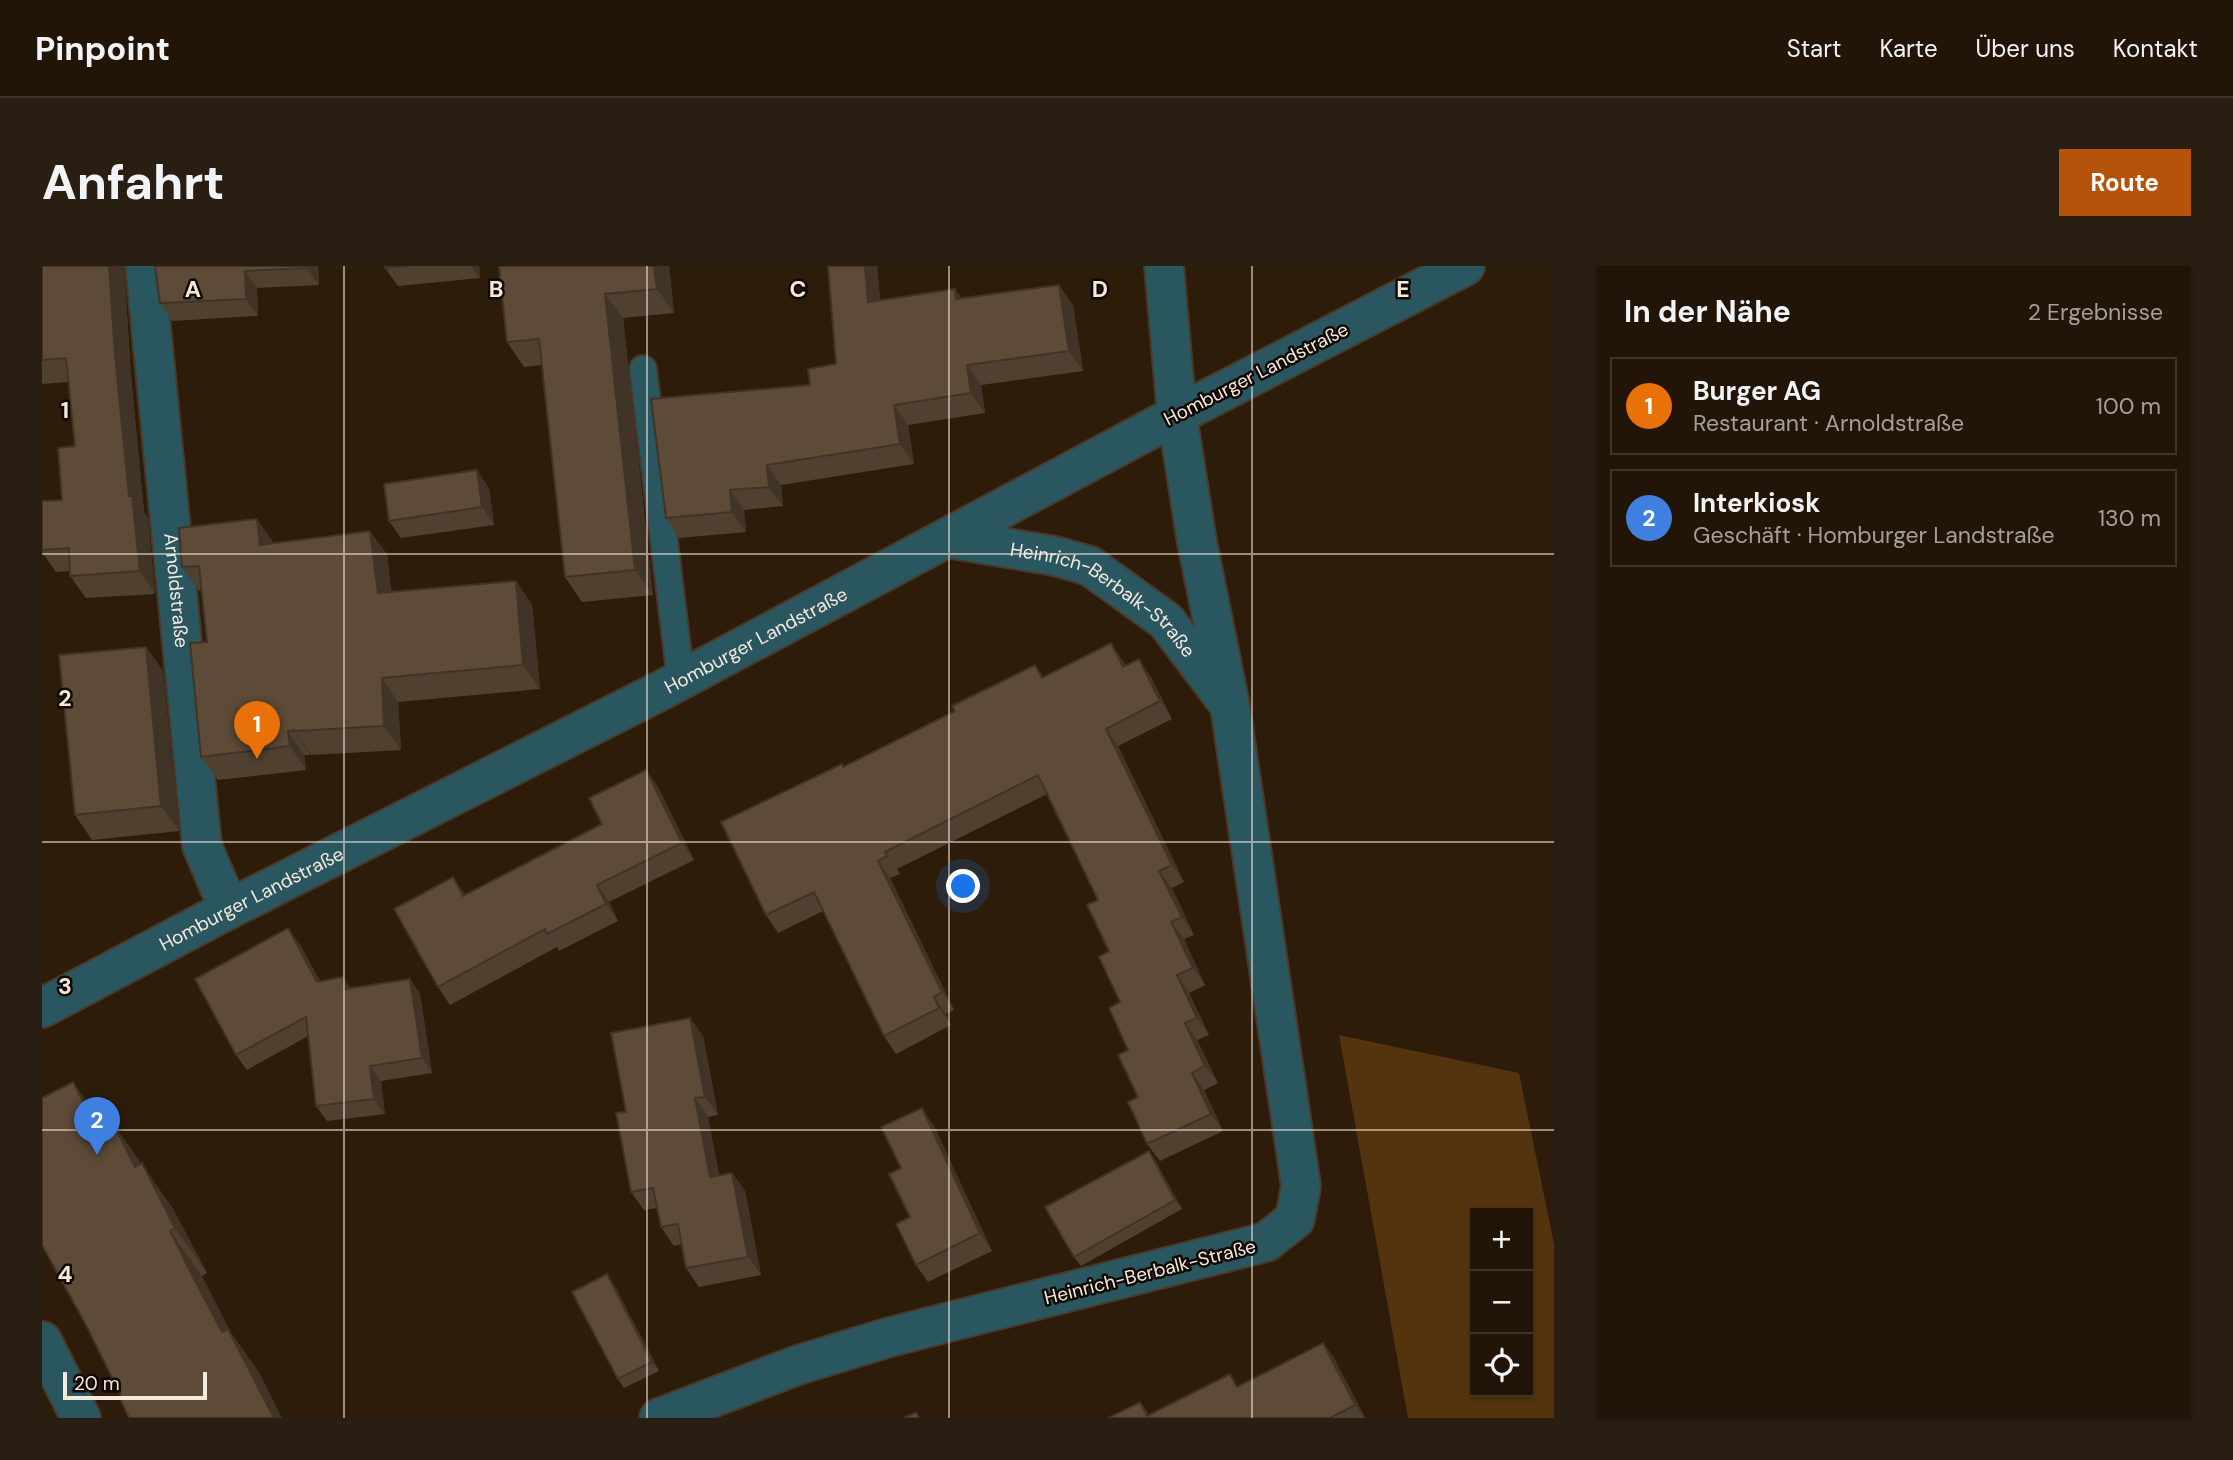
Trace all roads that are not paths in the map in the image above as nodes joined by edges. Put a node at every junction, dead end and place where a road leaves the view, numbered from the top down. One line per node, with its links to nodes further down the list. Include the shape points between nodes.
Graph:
1 (145, 266): 9 (street, Arnoldstraße, via 202,846)
2 (1164, 266): 5 (street, Heinrich-Berbalk-Straße)
3 (1465, 266): 5 (street, Homburger Landstraße)
4 (643, 369): 7 (lane)
5 (1177, 415): 6 (street, Homburger Landstraße); 8 (street, Heinrich-Berbalk-Straße)
6 (947, 538): 7 (street, Homburger Landstraße); 8 (street, Heinrich-Berbalk-Straße, via 1090,566 1166,621)
7 (681, 680): 9 (street, Homburger Landstraße)
8 (1230, 706): 12 (street, Heinrich-Berbalk-Straße, via 1301,1186 1295,1219 1266,1242 890,1337 798,1366)
9 (229, 909): 10 (street, Homburger Landstraße)
10 (42, 1008)
11 (42, 1341): 13 (street)
12 (708, 1409): 14 (street, Heinrich-Berbalk-Straße)
13 (81, 1418)
14 (659, 1418)

